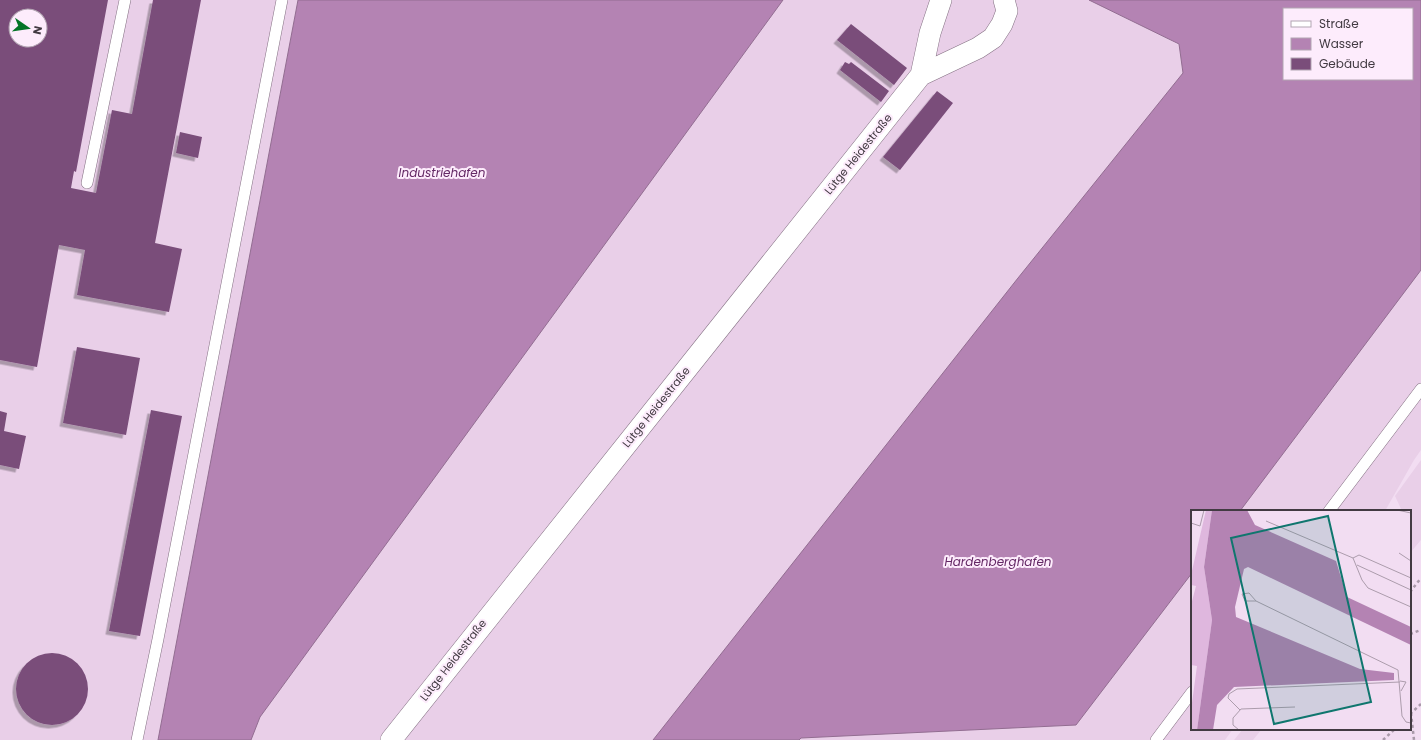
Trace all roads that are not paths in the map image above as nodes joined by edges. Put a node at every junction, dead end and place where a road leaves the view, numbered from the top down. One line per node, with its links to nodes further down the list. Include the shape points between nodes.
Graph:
1 (125, 0): 6 (lane)
2 (282, 0): 10 (lane)
3 (941, 0): 5 (street, Lütge Heidestraße, via 930,33)
4 (1004, 0): 5 (street, Lütge Heidestraße, via 1007,11 993,38 978,48)
5 (921, 75): 11 (street, Lütge Heidestraße)
6 (87, 183)
7 (1421, 389): 8 (lane)
8 (1330, 510)
9 (1191, 693): 12 (lane)
10 (137, 740)
11 (391, 740)
12 (1156, 740)

